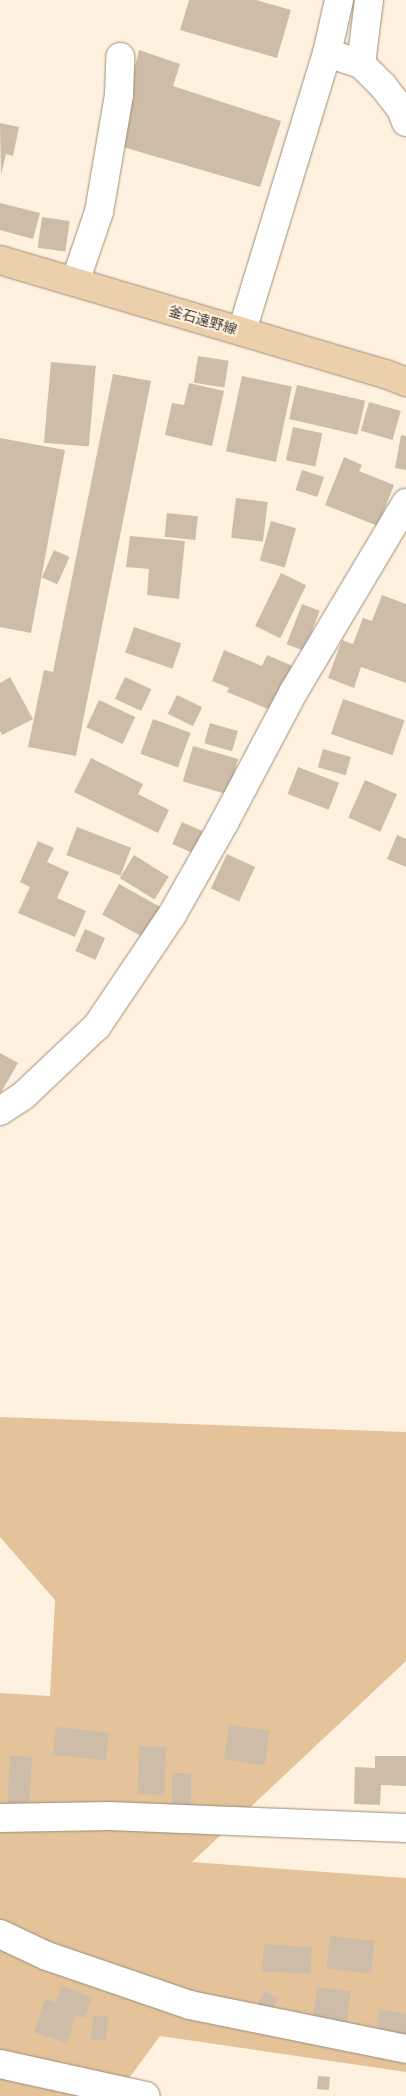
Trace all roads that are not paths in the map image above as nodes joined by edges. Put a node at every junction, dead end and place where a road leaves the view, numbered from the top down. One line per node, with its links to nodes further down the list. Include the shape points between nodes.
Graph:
1 (339, 0): 3 (street)
2 (369, 0): 5 (street)
3 (327, 53): 5 (street); 9 (street)
4 (120, 57): 8 (street, via 119,95 99,212)
5 (361, 64): 6 (street, via 401,109)
6 (406, 122)
7 (0, 260): 8 (main road, 釜石遠野線)
8 (75, 282): 9 (main road, 釜石遠野線)
9 (242, 331): 10 (main road, 釜石遠野線)
10 (406, 382)
11 (406, 503): 12 (street, via 294,691 172,915 97,1026 23,1096)
12 (0, 1111)
13 (0, 1818): 14 (street, via 110,1816)
14 (406, 1828)
15 (0, 1934): 16 (street, via 47,1956 190,2005)
16 (406, 2049)
17 (0, 2064): 18 (street)
18 (146, 2096)

